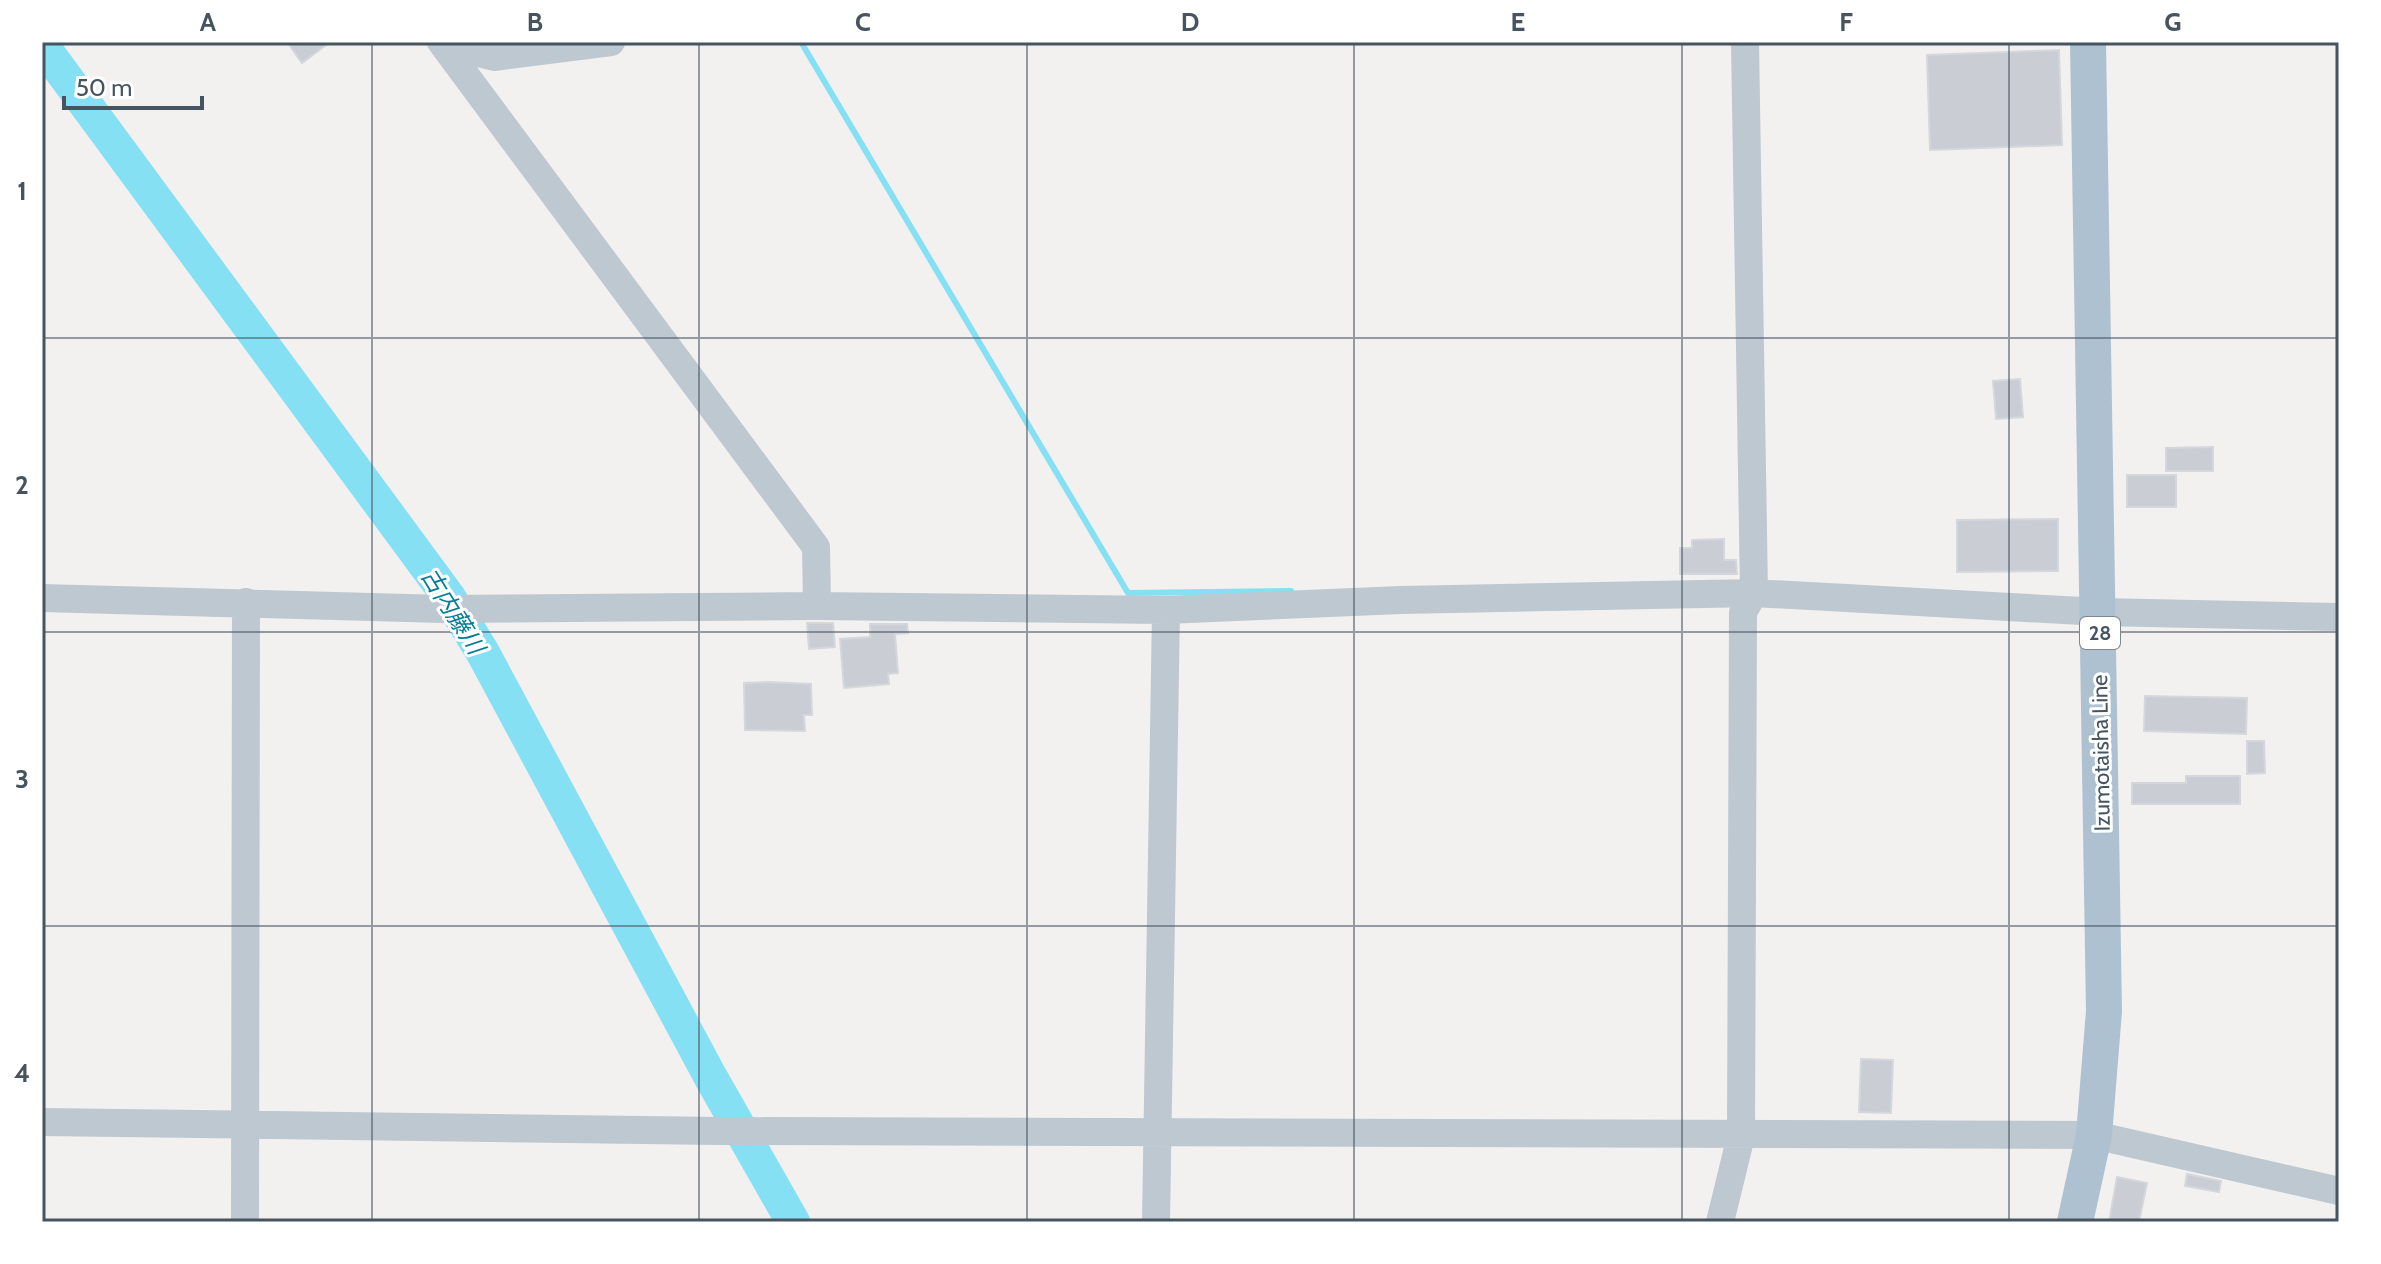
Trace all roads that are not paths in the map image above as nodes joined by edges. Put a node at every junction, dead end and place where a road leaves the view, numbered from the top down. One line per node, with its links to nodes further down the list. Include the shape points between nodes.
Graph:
1 (611, 42): 4 (street, via 494,57)
2 (1745, 42): 5 (street)
3 (2088, 42): 10 (main road, Izumotaisha Line / 28)
4 (442, 43): 8 (street, via 816,547)
5 (1754, 593): 9 (street); 10 (street); 16 (street, via 1743,612)
6 (42, 598): 7 (street)
7 (246, 602): 8 (street, via 443,609); 13 (street)
8 (817, 606): 9 (street)
9 (1166, 610): 14 (street)
10 (2100, 612): 11 (street); 15 (main road, Izumotaisha Line / 28, via 2104,1011)
11 (2339, 617)
12 (42, 1122): 13 (street)
13 (245, 1125): 14 (street); 18 (street)
14 (1157, 1131): 16 (street); 19 (street)
15 (2094, 1135): 16 (street); 17 (street); 21 (main road, Izumotaisha Line / 28)
16 (1741, 1136): 20 (street)
17 (2339, 1191)
18 (245, 1222)
19 (1156, 1222)
20 (1720, 1222)
21 (2075, 1222)

